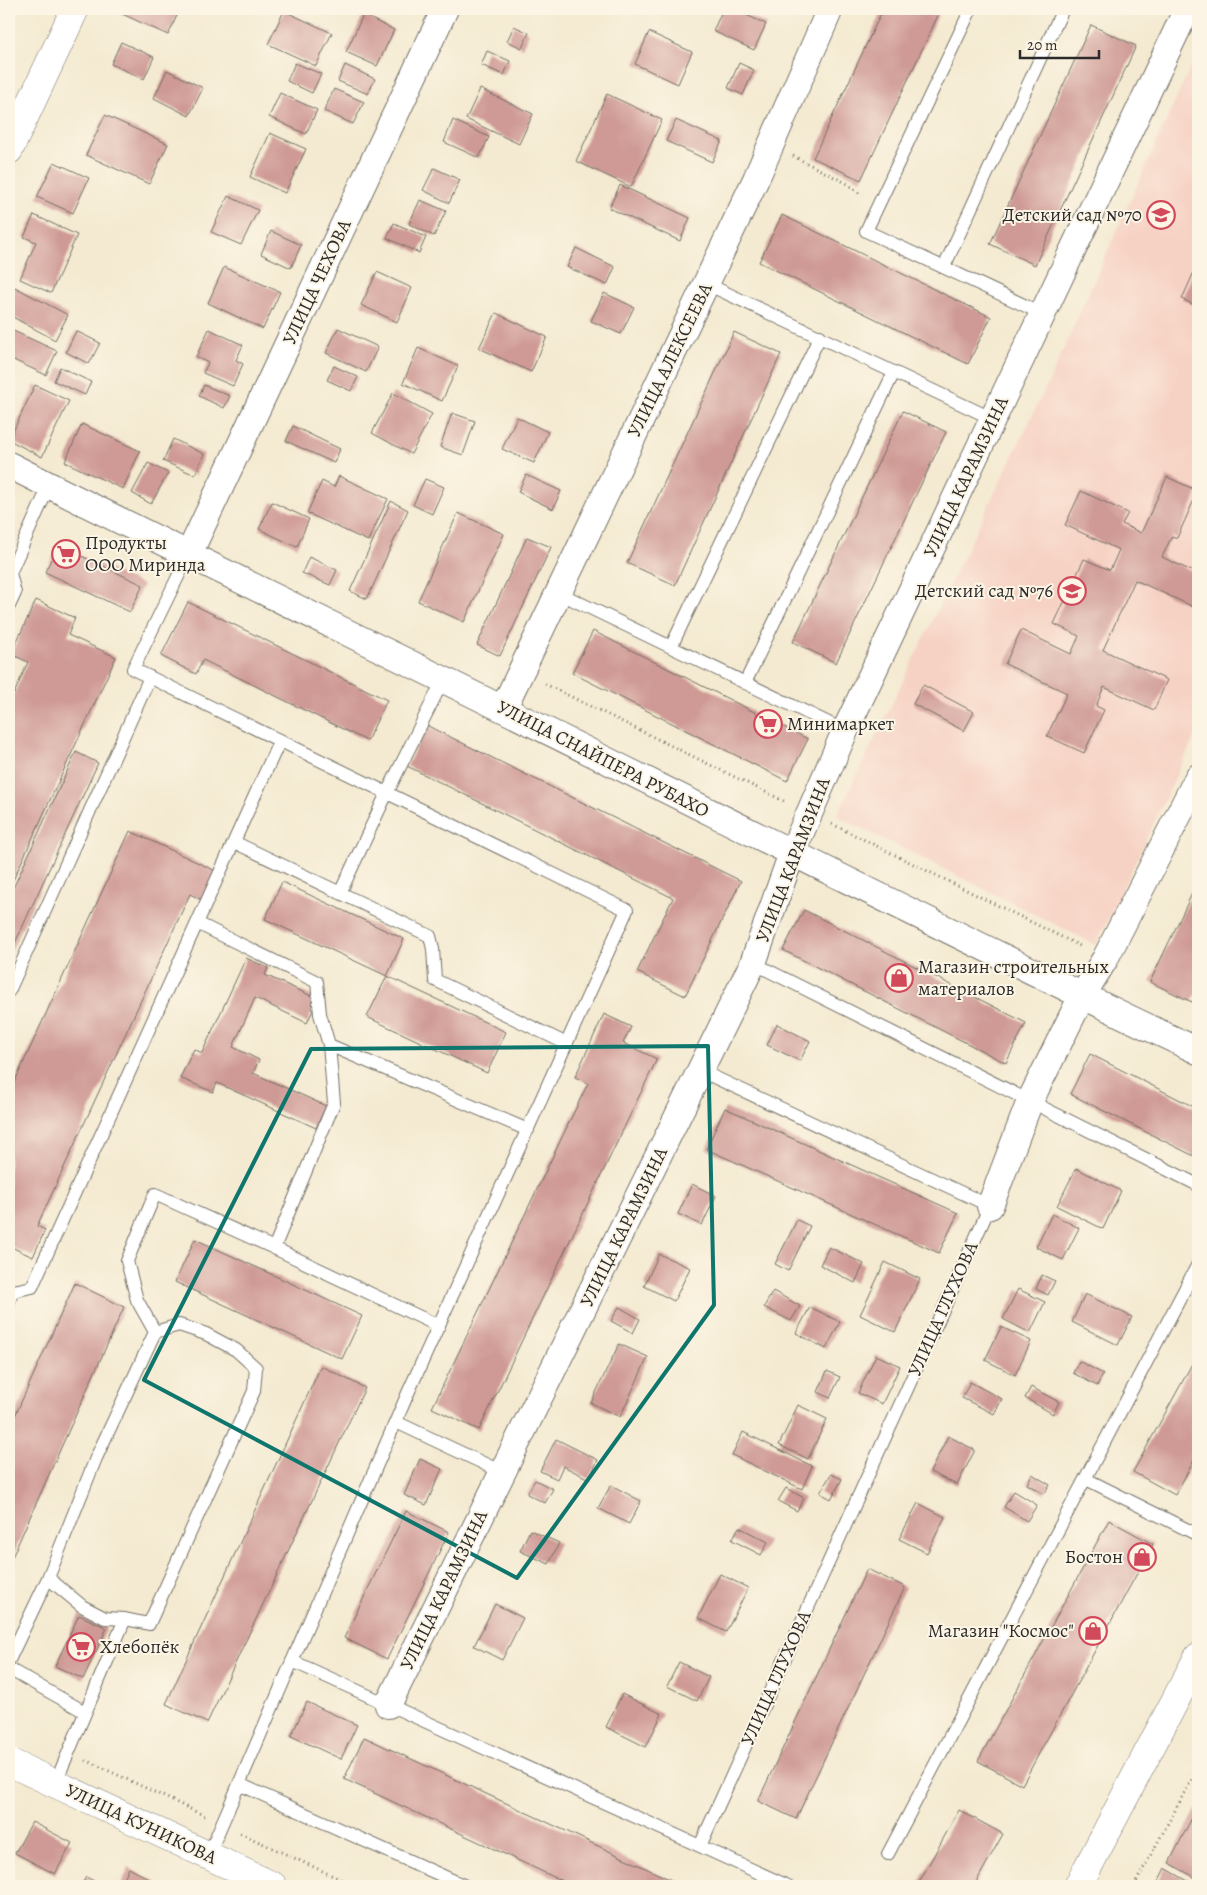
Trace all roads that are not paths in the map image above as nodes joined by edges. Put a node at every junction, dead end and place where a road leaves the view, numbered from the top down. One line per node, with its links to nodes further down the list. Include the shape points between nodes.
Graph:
1 (75, 9): 7 (street)
2 (445, 9): 16 (street, УЛИЦА ЧЕХОВА)
3 (830, 9): 9 (street, УЛИЦА АЛЕКСЕЕВА)
4 (971, 9): 8 (lane, via 866,231)
5 (1063, 9): 8 (lane)
6 (1184, 10): 10 (street, УЛИЦА КАРАМЗИНА)
7 (9, 150)
8 (944, 267): 10 (lane)
9 (707, 284): 11 (lane); 18 (street, УЛИЦА АЛЕКСЕЕВА)
10 (1043, 314): 13 (street, УЛИЦА КАРАМЗИНА)
11 (820, 336): 12 (lane); 20 (lane)
12 (894, 372): 13 (lane); 23 (lane)
13 (993, 419): 25 (street, УЛИЦА КАРАМЗИНА)
14 (9, 465): 15 (street, УЛИЦА СНАЙПЕРА РУБАХО)
15 (49, 486): 16 (street, УЛИЦА СНАЙПЕРА РУБАХО); 17 (lane)
16 (188, 556): 21 (lane, via 134,669); 22 (street, УЛИЦА СНАЙПЕРА РУБАХО)
17 (9, 573): 19 (lane, via 15,593)
18 (559, 593): 20 (lane); 24 (street, УЛИЦА АЛЕКСЕЕВА)
19 (9, 606)
20 (672, 647): 23 (lane)
21 (150, 677): 26 (lane); 34 (lane)
22 (443, 680): 24 (street, УЛИЦА СНАЙПЕРА РУБАХО); 28 (lane)
23 (745, 683): 25 (lane)
24 (503, 709): 30 (street, УЛИЦА СНАЙПЕРА РУБАХО)
25 (845, 731): 30 (street, УЛИЦА КАРАМЗИНА)
26 (280, 740): 28 (lane); 29 (lane)
27 (1198, 777): 35 (street, УЛИЦА ГЛУХОВА, via 1105,959)
28 (387, 793): 31 (lane); 36 (lane, via 627,910)
29 (234, 842): 31 (lane); 32 (lane)
30 (792, 853): 33 (street, УЛИЦА КАРАМЗИНА); 35 (street, УЛИЦА СНАЙПЕРА РУБАХО)
31 (340, 894): 36 (lane, via 430,936 435,980)
32 (198, 923): 37 (lane, via 317,982 320,1014); 46 (lane, via 32,1287 13,1291)
33 (753, 963): 39 (street, УЛИЦА КАРАМЗИНА); 40 (lane)
34 (9, 991)
35 (1082, 996): 38 (street, УЛИЦА СНАЙПЕРА РУБАХО); 40 (street, УЛИЦА ГЛУХОВА)
36 (566, 1044): 41 (lane)
37 (329, 1045): 41 (lane); 44 (lane, via 334,1103)
38 (1198, 1051)
39 (701, 1070): 43 (lane); 50 (street, УЛИЦА КАРАМЗИНА)
40 (1030, 1100): 42 (lane); 43 (street, УЛИЦА ГЛУХОВА)
41 (528, 1130): 47 (lane)
42 (1198, 1185)
43 (990, 1206): 64 (lane, УЛИЦА ГЛУХОВА)
44 (274, 1248): 47 (lane); 48 (lane, via 155,1194 127,1261 137,1300)
45 (1198, 1264): 51 (lane)
46 (9, 1301)
47 (439, 1326): 49 (lane)
48 (156, 1332): 53 (lane, via 96,1458); 54 (lane, via 179,1325 206,1334 236,1350 256,1368 254,1391 149,1624)
49 (396, 1422): 50 (lane); 57 (lane)
50 (502, 1472): 59 (street, УЛИЦА КАРАМЗИНА)
51 (1086, 1479): 52 (lane); 65 (lane)
52 (1198, 1535)
53 (48, 1578): 54 (lane, via 82,1606 105,1618); 56 (lane)
54 (125, 1619): 60 (lane)
55 (1198, 1656): 70 (street)
56 (9, 1660)
57 (292, 1661): 59 (lane); 63 (lane)
58 (9, 1669): 60 (lane)
59 (388, 1705): 64 (lane)
60 (85, 1712): 62 (lane)
61 (9, 1762): 62 (street, УЛИЦА КУНИКОВА)
62 (55, 1784): 66 (street, УЛИЦА КУНИКОВА)
63 (239, 1784): 66 (lane); 68 (lane)
64 (700, 1846): 69 (lane)
65 (888, 1854)
66 (208, 1856): 67 (street, УЛИЦА КУНИКОВА)
67 (273, 1886)
68 (465, 1886)
69 (788, 1886)
70 (1078, 1886)

